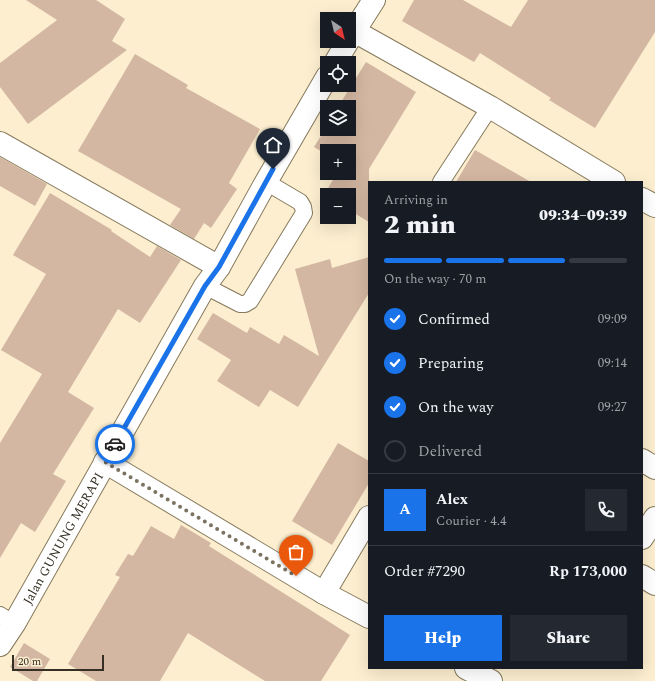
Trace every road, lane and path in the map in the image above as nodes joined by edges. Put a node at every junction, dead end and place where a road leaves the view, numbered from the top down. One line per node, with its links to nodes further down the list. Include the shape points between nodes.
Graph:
1 (374, 0): 2 (street)
2 (356, 28)
3 (356, 40): 5 (street)
4 (320, 89): 9 (street, Jalan GUNUNG MERAPI)
5 (490, 107): 7 (lane); 8 (street)
6 (0, 144): 12 (street)
7 (442, 181)
8 (612, 181)
9 (266, 182): 12 (street, Jalan GUNUNG MERAPI); 13 (lane, via 300,202 304,213 250,301 240,304)
10 (643, 200): 11 (street)
11 (655, 206)
12 (219, 267): 13 (street, Jalan GUNUNG MERAPI)
13 (205, 286): 15 (street, Jalan GUNUNG MERAPI)
14 (643, 461): 16 (street)
15 (105, 462): 22 (street); 24 (street, Jalan GUNUNG MERAPI)
16 (655, 468)
17 (368, 518): 22 (street)
18 (655, 518): 19 (street)
19 (643, 536)
20 (643, 577): 21 (street)
21 (655, 584)
22 (324, 592): 23 (street)
23 (368, 615)
24 (7, 619): 25 (street, Jalan GUNUNG MERAPI)
25 (0, 645)
26 (468, 669): 27 (street)
27 (491, 681)

